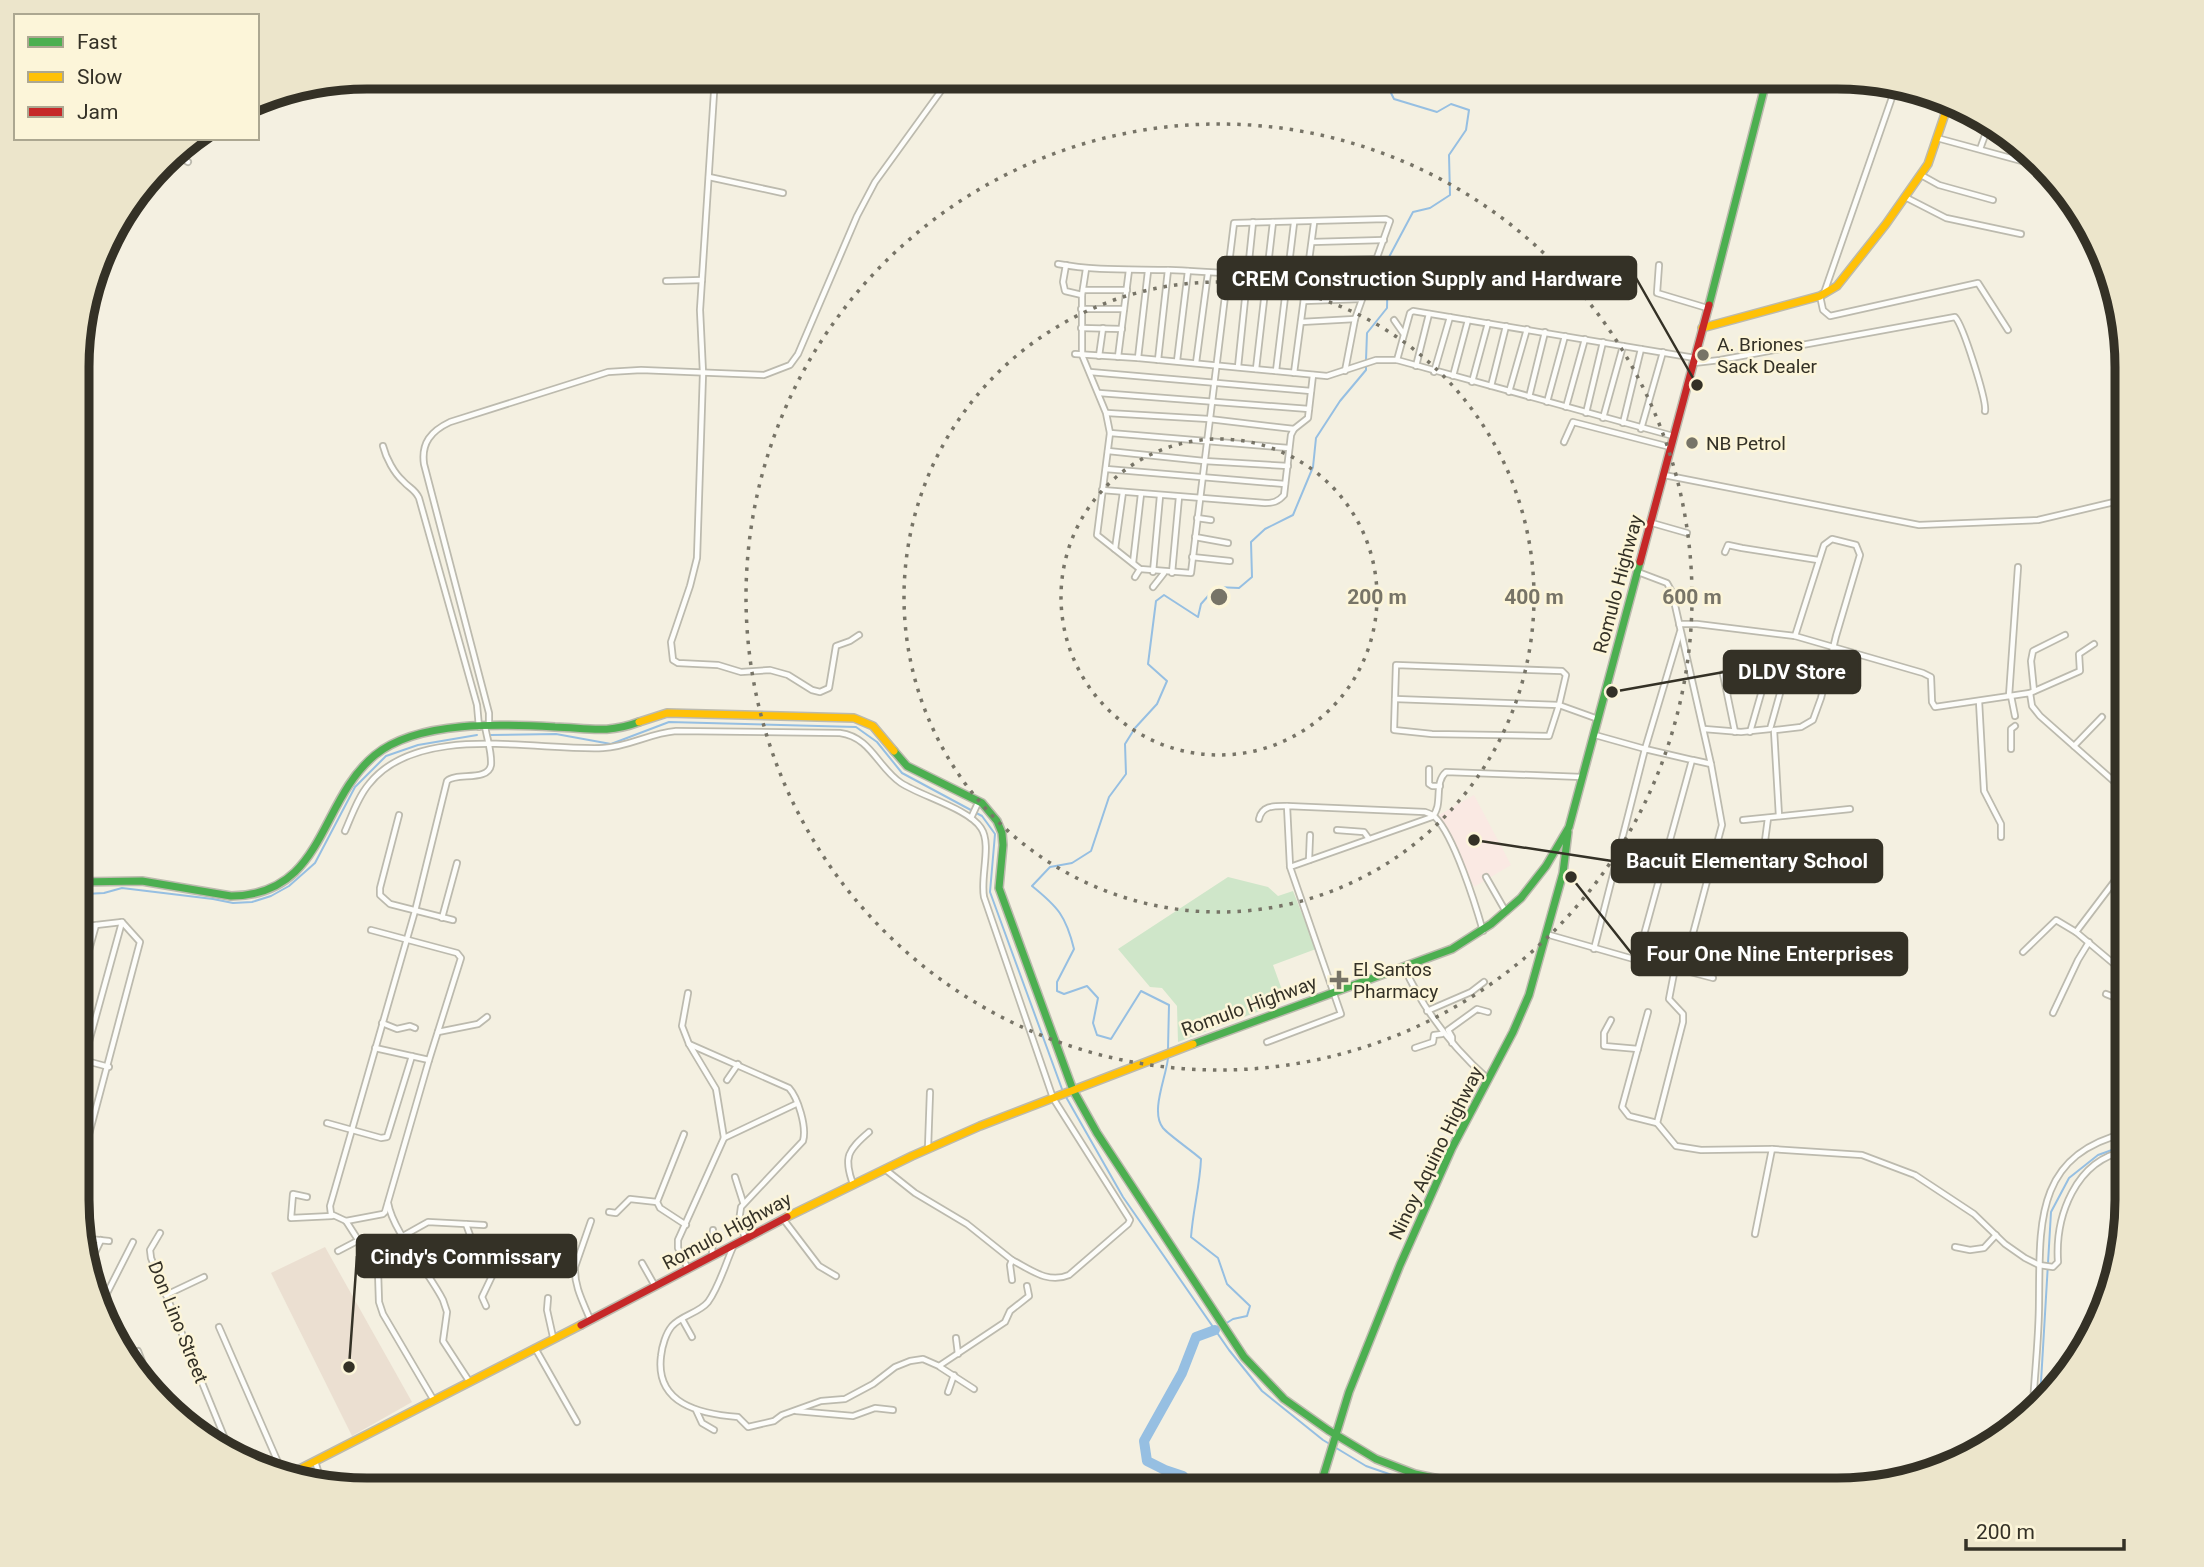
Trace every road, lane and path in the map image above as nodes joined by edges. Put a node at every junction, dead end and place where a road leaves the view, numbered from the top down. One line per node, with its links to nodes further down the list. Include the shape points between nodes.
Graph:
1 (714, 89): 13 (street)
2 (942, 89): 91 (street, via 875,182 793,362 764,375)
3 (1764, 89): 48 (main road, Romulo Highway)
4 (1893, 95): 45 (street)
5 (1946, 111): 7 (main road)
6 (1986, 133): 8 (street)
7 (1937, 138): 8 (street); 12 (main road)
8 (1980, 149): 10 (street)
9 (183, 159): 11 (street)
10 (2022, 160)
11 (188, 162)
12 (1921, 175): 15 (main road); 16 (street, via 1939,185)
13 (709, 177): 14 (street); 40 (street)
14 (783, 193)
15 (1906, 197): 21 (street, via 1946,218); 45 (main road, via 1837,286)
16 (1993, 200)
17 (1254, 222): 18 (street); 35 (street, via 1233,225); 36 (street)
18 (1273, 222): 19 (street); 37 (street)
19 (1294, 223): 20 (street); 38 (street)
20 (1314, 223): 22 (street, via 1386,219 1390,223); 23 (street)
21 (2021, 234)
22 (1384, 240): 23 (street); 24 (street)
23 (1312, 242): 25 (street)
24 (1376, 259): 25 (street); 39 (street)
25 (1310, 261): 41 (street)
26 (1058, 264): 27 (street)
27 (1066, 265): 29 (street); 44 (street, via 1065,290)
28 (1658, 265): 48 (street, via 1657,293)
29 (1086, 269): 30 (street); 44 (street)
30 (1129, 270): 32 (street); 43 (street)
31 (1168, 270): 32 (street); 33 (street); 78 (street)
32 (1148, 271): 77 (street)
33 (1188, 271): 34 (street); 81 (street)
34 (1208, 273): 35 (street); 82 (street)
35 (1227, 274): 36 (street); 83 (street)
36 (1248, 275): 37 (street); 85 (street)
37 (1267, 277): 38 (street); 86 (street)
38 (1287, 278): 41 (street); 88 (street)
39 (1368, 279): 41 (street); 46 (street)
40 (702, 280): 42 (street); 91 (street)
41 (1307, 280): 47 (street)
42 (666, 281)
43 (1127, 290): 44 (street); 50 (street)
44 (1083, 293): 49 (street)
45 (1821, 296): 61 (main road); 64 (street, via 1823,310 1830,316 1978,283)
46 (1361, 299): 47 (street); 53 (street)
47 (1304, 301): 56 (street)
48 (1708, 308): 61 (main road, Romulo Highway)
49 (1082, 309): 50 (street); 59 (street)
50 (1124, 309): 62 (street)
51 (1429, 314): 52 (street); 66 (street, via 1412,312); 84 (street)
52 (1450, 317): 55 (street); 90 (street)
53 (1355, 319): 56 (street); 89 (street)
54 (1394, 320): 66 (street)
55 (1468, 320): 57 (street); 94 (street)
56 (1301, 322): 92 (street)
57 (1488, 323): 58 (street); 96 (street)
58 (1506, 326): 63 (street); 97 (street)
59 (1080, 328): 60 (street); 74 (street)
60 (1102, 328): 62 (street); 75 (street)
61 (1702, 328): 80 (main road, Romulo Highway)
62 (1122, 329): 76 (street)
63 (1527, 329): 65 (street); 99 (street)
64 (2008, 330)
65 (1545, 332): 67 (street); 101 (street)
66 (1404, 334): 79 (street)
67 (1565, 336): 68 (street); 103 (street)
68 (1585, 339): 69 (street); 104 (street)
69 (1604, 342): 70 (street); 108 (street)
70 (1623, 346): 71 (street); 109 (street)
71 (1641, 349): 72 (street); 111 (street)
72 (1663, 352): 80 (street); 113 (street)
73 (1074, 354): 74 (street)
74 (1082, 355): 75 (street); 87 (street)
75 (1099, 356): 76 (street)
76 (1118, 357): 77 (street)
77 (1138, 358): 78 (street)
78 (1158, 360): 81 (street)
79 (1397, 360): 84 (street); 89 (street, via 1376,360)
80 (1694, 360): 106 (street, via 1720,360 1955,317 1967,341); 115 (main road, Romulo Highway)
81 (1177, 361): 82 (street)
82 (1196, 363): 83 (street)
83 (1215, 365): 85 (street); 95 (street)
84 (1416, 366): 90 (street)
85 (1238, 368): 86 (street)
86 (1256, 369): 88 (street)
87 (1089, 372): 95 (street); 100 (street)
88 (1276, 372): 92 (street)
89 (1345, 372): 93 (street)
90 (1434, 372): 94 (street)
91 (703, 373): 157 (street, via 696,558 671,642 673,660 741,673 770,670 823,692 830,684 837,644); 173 (street, via 603,373 450,422 424,443 424,464 489,713)
92 (1294, 373): 93 (street)
93 (1313, 375): 98 (street)
94 (1452, 377): 96 (street)
95 (1213, 381): 98 (street); 102 (street)
96 (1472, 382): 97 (street)
97 (1491, 387): 99 (street)
98 (1311, 391): 105 (street)
99 (1509, 392): 101 (street)
100 (1098, 393): 102 (street); 107 (street)
101 (1529, 397): 103 (street)
102 (1211, 400): 105 (street); 110 (street)
103 (1547, 402): 104 (street)
104 (1566, 408): 108 (street)
105 (1309, 409): 112 (street, via 1308,418)
106 (1985, 411)
107 (1106, 413): 110 (street); 114 (street)
108 (1586, 413): 109 (street)
109 (1603, 418): 111 (street)
110 (1209, 419): 112 (street); 116 (street)
111 (1623, 423): 113 (street)
112 (1294, 429): 120 (street)
113 (1641, 429): 115 (street)
114 (1110, 433): 116 (street); 121 (street)
115 (1673, 436): 119 (main road, Romulo Highway)
116 (1206, 440): 120 (street); 122 (street)
117 (1564, 442): 119 (street, via 1573,422)
118 (383, 446): 173 (street, via 396,473 419,498)
119 (1671, 447): 125 (main road, Romulo Highway)
120 (1289, 448): 123 (street)
121 (1108, 451): 122 (street); 124 (street)
122 (1204, 461): 123 (street); 126 (street)
123 (1288, 466): 127 (street)
124 (1106, 469): 126 (street); 128 (street)
125 (1663, 475): 134 (street, via 1919,525 2038,520); 137 (main road, Romulo Highway)
126 (1202, 479): 127 (street); 133 (street)
127 (1285, 484): 133 (street, via 1283,495 1274,503)
128 (1102, 490): 129 (street); 141 (street, via 1097,536)
129 (1122, 492): 130 (street); 141 (street)
130 (1141, 494): 131 (street); 146 (street)
131 (1160, 496): 132 (street); 149 (street)
132 (1179, 497): 133 (street); 152 (street)
133 (1199, 499): 135 (street)
134 (2115, 501)
135 (1197, 518): 136 (street); 139 (street)
136 (1211, 520)
137 (1651, 523): 138 (street); 151 (main road, Romulo Highway)
138 (1687, 533)
139 (1195, 537): 140 (street); 143 (street)
140 (1228, 543)
141 (1114, 550): 146 (street)
142 (1725, 552): 144 (street, via 1731,544)
143 (1192, 557): 145 (street); 152 (street, via 1191,573)
144 (1818, 560): 159 (street); 161 (street, via 1829,539 1852,543 1860,551)
145 (1230, 561)
146 (1133, 564): 148 (street)
147 (2018, 567): 166 (street)
148 (1140, 569): 149 (street); 153 (street)
149 (1153, 572): 150 (street)
150 (1164, 572): 152 (street); 154 (street)
151 (1637, 572): 155 (street, via 1668,584); 172 (main road, Romulo Highway)
152 (1172, 573)
153 (1136, 577)
154 (1153, 587)
155 (1679, 624): 156 (street); 159 (street)
156 (1680, 631): 175 (street); 182 (street)
157 (859, 635)
158 (2065, 635): 165 (street, via 2033,651)
159 (1795, 636): 161 (street)
160 (2094, 644): 165 (street, via 2079,653 2080,671)
161 (1834, 646): 168 (street, via 1929,675 1935,707); 176 (street, via 1813,720 1801,727)
162 (1786, 672): 176 (street)
163 (1723, 674): 177 (street)
164 (1744, 674): 178 (street, via 1765,680)
165 (2032, 692): 166 (street); 181 (street, via 2032,706)
166 (2010, 696): 168 (street); 170 (street)
167 (1395, 699): 169 (street); 169 (street, via 1396,731 1460,735 1546,737); 169 (street, via 1396,665 1433,666 1562,671 1566,675)
168 (1979, 701): 204 (street, via 1984,791 2001,824)
169 (1559, 705): 172 (street)
170 (2015, 716)
171 (2102, 717): 181 (street)
172 (1599, 719): 179 (main road, Romulo Highway)
173 (484, 726): 180 (street); 190 (main road, via 606,731 667,713 855,718 873,726 907,766); 212 (main road, via 430,732 398,741 378,753 351,782 306,865 276,886 235,896 146,881)
174 (2015, 726): 183 (street)
175 (1704, 729): 177 (street); 185 (street)
176 (1772, 730): 178 (street); 195 (street)
177 (1735, 732): 178 (street)
178 (1750, 732)
179 (1595, 735): 182 (street); 187 (main road, Romulo Highway)
180 (489, 743): 196 (street, via 600,748 676,731 847,734 863,741 901,783); 202 (street, via 427,750 392,763 370,782); 213 (street, via 489,771 447,781)
181 (2074, 746): 188 (street)
182 (1645, 749): 184 (street); 226 (street)
183 (2011, 749)
184 (1692, 760): 185 (street); 229 (street)
185 (1710, 764): 233 (street, via 1722,825)
186 (1429, 769): 189 (street, via 1429,784)
187 (1582, 777): 189 (street, via 1446,772); 200 (main road, Romulo Highway)
188 (2115, 782)
189 (1440, 786): 194 (street)
190 (978, 804): 196 (street); 264 (main road, via 990,811 1002,833 999,888)
191 (1287, 806): 194 (street); 198 (street, via 1265,808); 209 (street)
192 (1850, 809): 195 (street)
193 (399, 815): 213 (street, via 379,892 385,901)
194 (1434, 815): 205 (street); 221 (street, via 1469,886)
195 (1779, 816): 197 (street)
196 (971, 817): 266 (street, via 985,836 984,897)
197 (1768, 818): 199 (street); 206 (street, via 1763,856 1790,862)
198 (1259, 820)
199 (1743, 820)
200 (1569, 827): 214 (main road, Romulo Highway, via 1532,887); 223 (main road, Ninoy Aquino Highway, via 1563,873)
201 (1337, 830): 205 (street, via 1364,832)
202 (345, 831)
203 (1310, 835): 207 (street)
204 (2001, 837)
205 (1369, 839): 207 (street)
206 (1807, 859)
207 (1309, 860): 209 (street)
208 (457, 863): 215 (street)
209 (1290, 867): 236 (street)
210 (1486, 877): 214 (street)
211 (2115, 881): 222 (street)
212 (89, 884)
213 (415, 911): 215 (street); 224 (street)
214 (1507, 913): 221 (main road, Romulo Highway)
215 (442, 918): 216 (street)
216 (453, 920)
217 (121, 922): 218 (street); 249 (street); 261 (street, via 139,940 140,950)
218 (96, 925): 219 (street); 227 (street)
219 (89, 926)
220 (371, 930): 224 (street)
221 (1484, 932): 231 (main road, Romulo Highway)
222 (2076, 932): 225 (street); 228 (street, via 2054,921)
223 (1546, 934): 226 (street); 262 (main road, Ninoy Aquino Highway, via 1521,1016)
224 (406, 941): 246 (street); 248 (street, via 457,953 461,958)
225 (2089, 942): 230 (street); 243 (street)
226 (1594, 949): 229 (street)
227 (89, 950)
228 (2023, 952)
229 (1637, 960): 232 (street)
230 (2115, 964)
231 (1404, 966): 236 (main road, Romulo Highway); 240 (street)
232 (1675, 968): 233 (street); 269 (street, via 1669,999 1683,1014 1683,1022)
233 (1683, 971): 234 (street)
234 (1713, 978)
235 (1484, 982): 240 (street)
236 (1335, 992): 251 (street, via 1340,1016); 264 (main road, Romulo Highway)
237 (688, 993): 253 (street, via 682,1026)
238 (2106, 994): 239 (street)
239 (2115, 998)
240 (1427, 1011): 250 (street)
241 (1488, 1012): 252 (street, via 1477,1009 1448,1030)
242 (1648, 1012): 256 (street)
243 (2053, 1013)
244 (487, 1017): 248 (street, via 478,1024)
245 (1611, 1020): 256 (street, via 1604,1046)
246 (382, 1023): 247 (street, via 397,1029); 254 (street)
247 (415, 1028)
248 (438, 1032): 258 (street)
249 (89, 1034)
250 (1443, 1034): 252 (street); 255 (street)
251 (1266, 1042)
252 (1452, 1043): 262 (street)
253 (690, 1044): 260 (street); 275 (street, via 716,1089)
254 (375, 1048): 257 (street); 270 (street)
255 (1415, 1048)
256 (1638, 1049): 269 (street, via 1622,1107 1629,1116)
257 (411, 1056): 258 (street); 270 (street, via 388,1136)
258 (429, 1059): 283 (street)
259 (89, 1061): 261 (street)
260 (738, 1064): 263 (street); 267 (street, via 789,1088)
261 (109, 1067): 274 (street)
262 (1488, 1079): 347 (main road, Ninoy Aquino Highway, via 1400,1265 1362,1355)
263 (727, 1080)
264 (1072, 1090): 266 (main road, Romulo Highway); 347 (main road, via 1244,1357 1284,1399)
265 (930, 1092): 276 (street)
266 (1054, 1097): 276 (main road, Romulo Highway); 311 (street, via 1130,1220 1062,1278 1046,1278)
267 (796, 1104): 275 (street); 285 (street, via 803,1141)
268 (327, 1123): 270 (street)
269 (1657, 1123): 277 (street, via 1676,1146 1711,1151)
270 (352, 1130): 287 (street, via 330,1206)
271 (869, 1132): 281 (street, via 853,1146 848,1159)
272 (684, 1133): 284 (street)
273 (2115, 1136): 313 (street, via 2085,1151 2055,1182 2043,1213)
274 (89, 1137)
275 (724, 1138): 293 (street)
276 (928, 1149): 279 (main road, Romulo Highway)
277 (1772, 1149): 296 (street); 297 (street, via 1862,1155 1892,1166 1938,1189)
278 (2115, 1154): 313 (street, via 2096,1164 2073,1191 2061,1215 2057,1262)
279 (885, 1169): 281 (main road, Romulo Highway); 311 (street)
280 (735, 1177): 285 (street)
281 (853, 1185): 288 (main road, Romulo Highway)
282 (307, 1197): 287 (street, via 293,1194 291,1218)
283 (388, 1202): 289 (street, via 383,1214); 298 (street)
284 (657, 1202): 286 (street, via 630,1199); 293 (street)
285 (743, 1202): 299 (street, via 738,1221)
286 (610, 1213)
287 (332, 1216): 289 (street)
288 (783, 1219): 299 (main road, Romulo Highway); 316 (street, via 818,1266)
289 (346, 1221): 302 (street)
290 (591, 1221): 326 (street, via 575,1267 576,1285)
291 (466, 1224): 292 (street); 298 (street, via 428,1222); 324 (street, via 476,1252 492,1276 482,1297)
292 (484, 1225)
293 (687, 1225): 314 (street, via 677,1244)
294 (713, 1230): 310 (street)
295 (160, 1233): 322 (street, Don Lino Street, via 150,1252)
296 (1755, 1234)
297 (1996, 1235): 306 (street, via 1984,1248); 313 (street)
298 (403, 1236): 337 (street, via 443,1300 447,1312 443,1341)
299 (745, 1238): 305 (main road, Romulo Highway)
300 (93, 1239): 301 (street)
301 (101, 1240): 303 (street); 309 (street)
302 (359, 1240): 307 (street); 315 (street)
303 (109, 1241)
304 (133, 1242): 321 (street)
305 (733, 1247): 310 (main road, Romulo Highway); 325 (street, via 706,1305)
306 (1955, 1247)
307 (338, 1251)
308 (386, 1251): 315 (street)
309 (95, 1253)
310 (712, 1256): 314 (main road, Romulo Highway)
311 (1012, 1260): 318 (street)
312 (642, 1263): 320 (street)
313 (2041, 1265): 340 (street)
314 (688, 1270): 320 (main road, Romulo Highway)
315 (379, 1275): 341 (street, via 383,1314)
316 (836, 1276)
317 (204, 1277): 322 (street)
318 (1012, 1280)
319 (1027, 1286): 333 (street, via 1029,1296 1010,1311 1005,1322)
320 (655, 1287): 326 (main road, Romulo Highway)
321 (106, 1295)
322 (166, 1295): 348 (street, Don Lino Street)
323 (548, 1297): 328 (street)
324 (486, 1306)
325 (681, 1319): 329 (street); 342 (street, via 662,1346 659,1367 670,1393)
326 (590, 1320): 328 (main road, Romulo Highway)
327 (219, 1327): 350 (street)
328 (553, 1337): 331 (main road, Romulo Highway)
329 (692, 1337)
330 (956, 1338): 333 (street)
331 (534, 1347): 337 (main road, Romulo Highway); 345 (street)
332 (138, 1351): 334 (street)
333 (958, 1355): 335 (street)
334 (143, 1363)
335 (939, 1366): 336 (street); 344 (street, via 923,1359 910,1361 845,1399 821,1401)
336 (954, 1375): 338 (street); 339 (street)
337 (468, 1381): 341 (main road, Romulo Highway)
338 (974, 1389)
339 (948, 1392)
340 (2034, 1395)
341 (433, 1399): 349 (main road, Romulo Highway)
342 (695, 1409): 344 (street, via 738,1417 753,1427); 346 (street, via 702,1423)
343 (893, 1410): 344 (street, via 875,1408 853,1416)
344 (796, 1411)
345 (577, 1422)
346 (714, 1430)
347 (1337, 1436): 353 (main road, Ninoy Aquino Highway); 354 (main road, via 1376,1459)
348 (223, 1438)
349 (315, 1460): 351 (main road, Romulo Highway); 352 (street)
350 (283, 1464)
351 (300, 1469)
352 (319, 1473)
353 (1323, 1478)
354 (1432, 1478)

